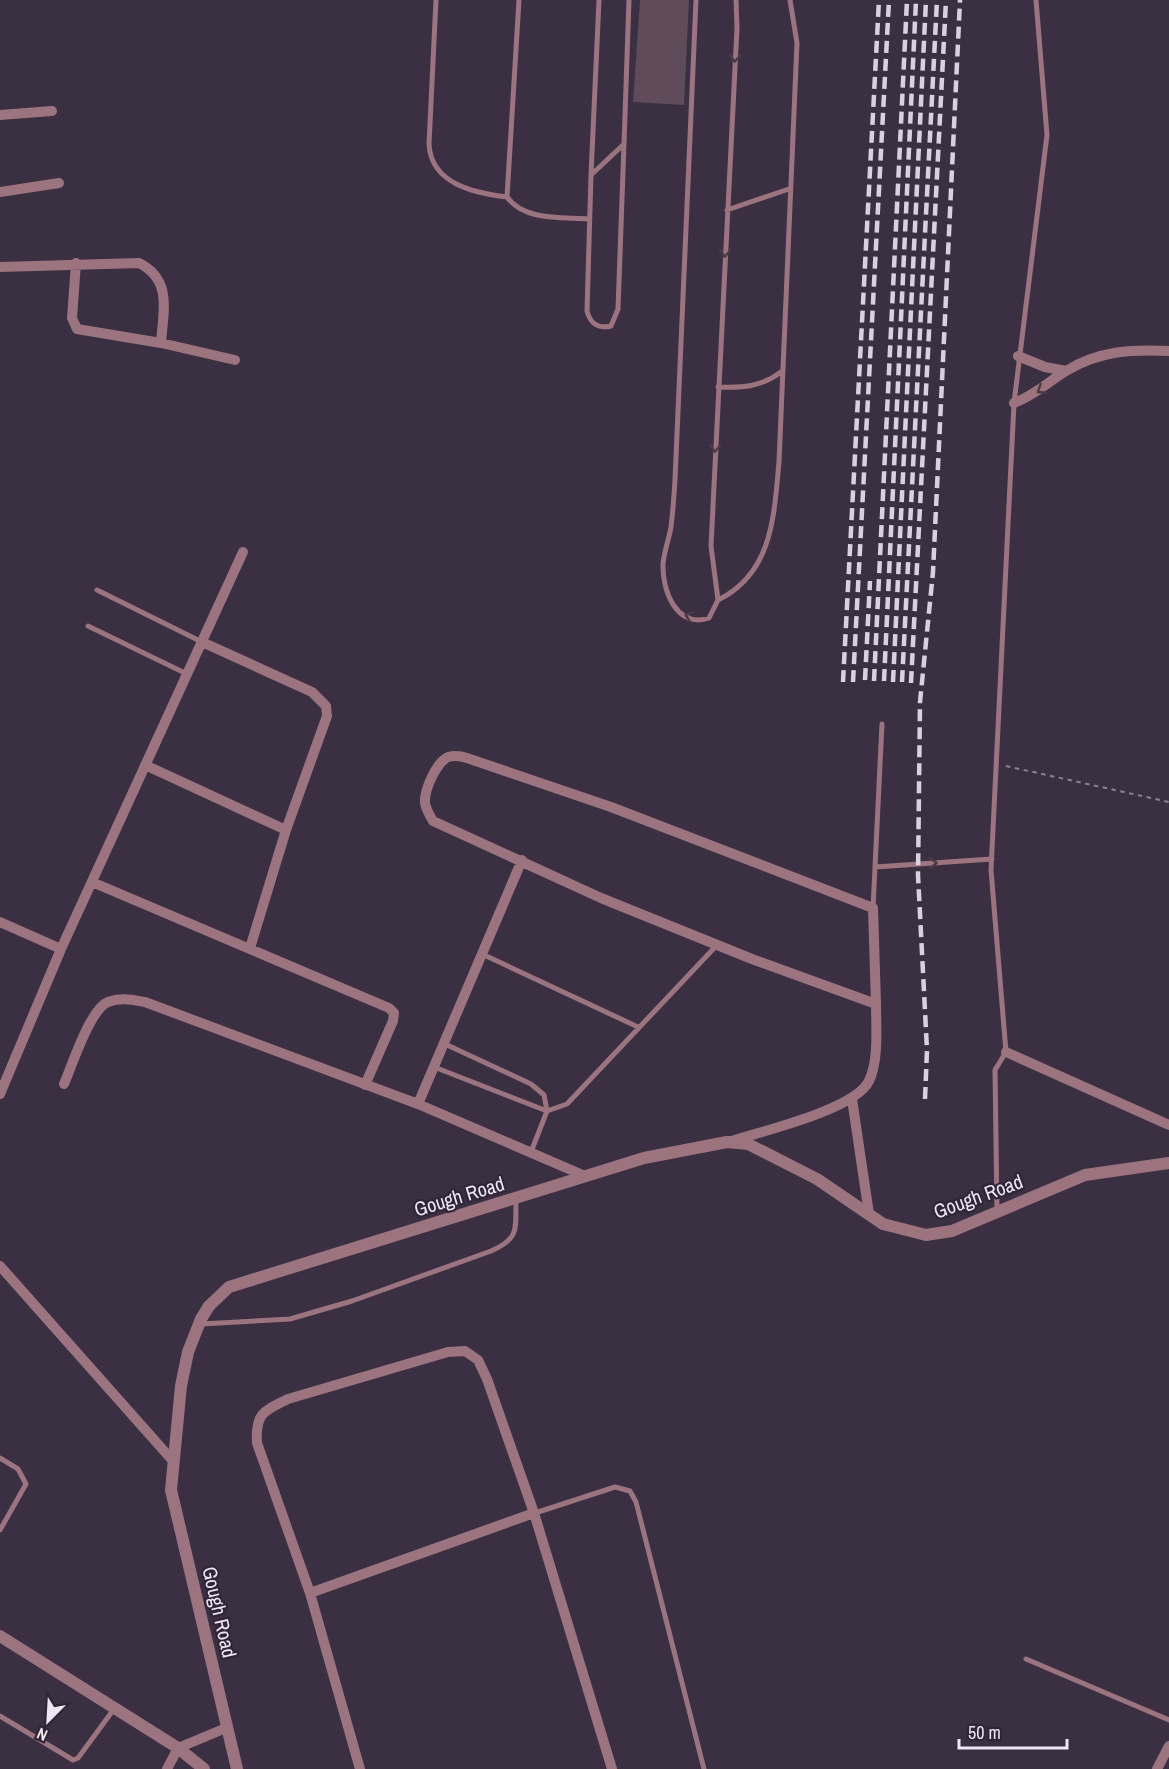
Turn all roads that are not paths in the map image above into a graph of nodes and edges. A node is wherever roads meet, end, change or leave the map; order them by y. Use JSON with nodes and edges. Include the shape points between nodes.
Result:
{"nodes":[{"id":1,"x":436,"y":0,"type":"edge"},
{"id":2,"x":519,"y":0,"type":"edge"},
{"id":3,"x":599,"y":0,"type":"edge"},
{"id":4,"x":629,"y":0,"type":"edge"},
{"id":5,"x":696,"y":0,"type":"edge"},
{"id":6,"x":736,"y":0,"type":"edge"},
{"id":7,"x":790,"y":0,"type":"edge"},
{"id":8,"x":1036,"y":0,"type":"edge"},
{"id":9,"x":52,"y":111,"type":"dead end"},
{"id":10,"x":0,"y":115,"type":"edge"},
{"id":11,"x":624,"y":144,"type":"junction"},
{"id":12,"x":591,"y":175,"type":"junction"},
{"id":13,"x":59,"y":183,"type":"dead end"},
{"id":14,"x":789,"y":189,"type":"junction"},
{"id":15,"x":0,"y":192,"type":"edge"},
{"id":16,"x":507,"y":197,"type":"junction"},
{"id":17,"x":727,"y":210,"type":"junction"},
{"id":18,"x":588,"y":219,"type":"junction"},
{"id":19,"x":76,"y":263,"type":"junction"},
{"id":20,"x":0,"y":267,"type":"edge"},
{"id":21,"x":161,"y":343,"type":"junction"},
{"id":22,"x":1169,"y":351,"type":"edge"},
{"id":23,"x":1018,"y":356,"type":"junction"},
{"id":24,"x":236,"y":360,"type":"dead end"},
{"id":25,"x":1066,"y":371,"type":"junction"},
{"id":26,"x":781,"y":372,"type":"junction"},
{"id":27,"x":718,"y":387,"type":"junction"},
{"id":28,"x":1014,"y":403,"type":"junction"},
{"id":29,"x":243,"y":552,"type":"dead end"},
{"id":30,"x":97,"y":590,"type":"dead end"},
{"id":31,"x":718,"y":600,"type":"junction"},
{"id":32,"x":88,"y":626,"type":"dead end"},
{"id":33,"x":202,"y":642,"type":"junction"},
{"id":34,"x":187,"y":674,"type":"junction"},
{"id":35,"x":882,"y":724,"type":"dead end"},
{"id":36,"x":145,"y":765,"type":"junction"},
{"id":37,"x":286,"y":830,"type":"junction"},
{"id":38,"x":992,"y":859,"type":"junction"},
{"id":39,"x":522,"y":860,"type":"junction"},
{"id":40,"x":875,"y":867,"type":"junction"},
{"id":41,"x":92,"y":882,"type":"junction"},
{"id":42,"x":873,"y":908,"type":"junction"},
{"id":43,"x":0,"y":922,"type":"edge"},
{"id":44,"x":717,"y":945,"type":"junction"},
{"id":45,"x":250,"y":948,"type":"junction"},
{"id":46,"x":61,"y":949,"type":"junction"},
{"id":47,"x":482,"y":954,"type":"junction"},
{"id":48,"x":876,"y":1004,"type":"junction"},
{"id":49,"x":638,"y":1027,"type":"junction"},
{"id":50,"x":445,"y":1044,"type":"junction"},
{"id":51,"x":1006,"y":1052,"type":"junction"},
{"id":52,"x":434,"y":1067,"type":"junction"},
{"id":53,"x":64,"y":1084,"type":"dead end"},
{"id":54,"x":365,"y":1084,"type":"junction"},
{"id":55,"x":0,"y":1094,"type":"edge"},
{"id":56,"x":852,"y":1099,"type":"junction"},
{"id":57,"x":418,"y":1104,"type":"junction"},
{"id":58,"x":548,"y":1111,"type":"junction"},
{"id":59,"x":1169,"y":1125,"type":"edge"},
{"id":60,"x":727,"y":1142,"type":"junction"},
{"id":61,"x":531,"y":1152,"type":"junction"},
{"id":62,"x":1169,"y":1163,"type":"edge"},
{"id":63,"x":585,"y":1176,"type":"junction"},
{"id":64,"x":516,"y":1199,"type":"junction"},
{"id":65,"x":997,"y":1212,"type":"junction"},
{"id":66,"x":868,"y":1214,"type":"junction"},
{"id":67,"x":0,"y":1266,"type":"edge"},
{"id":68,"x":199,"y":1324,"type":"junction"},
{"id":69,"x":0,"y":1458,"type":"edge"},
{"id":70,"x":173,"y":1461,"type":"junction"},
{"id":71,"x":534,"y":1513,"type":"junction"},
{"id":72,"x":0,"y":1530,"type":"edge"},
{"id":73,"x":310,"y":1593,"type":"junction"},
{"id":74,"x":0,"y":1635,"type":"edge"},
{"id":75,"x":1026,"y":1659,"type":"dead end"},
{"id":76,"x":114,"y":1709,"type":"junction"},
{"id":77,"x":0,"y":1716,"type":"edge"},
{"id":78,"x":1169,"y":1720,"type":"edge"},
{"id":79,"x":226,"y":1728,"type":"junction"},
{"id":80,"x":1169,"y":1746,"type":"edge"},
{"id":81,"x":178,"y":1748,"type":"junction"},
{"id":82,"x":1163,"y":1763,"type":"edge"},
{"id":83,"x":167,"y":1769,"type":"edge"},
{"id":84,"x":204,"y":1769,"type":"edge"},
{"id":85,"x":237,"y":1769,"type":"edge"},
{"id":86,"x":360,"y":1769,"type":"edge"},
{"id":87,"x":612,"y":1769,"type":"edge"},
{"id":88,"x":704,"y":1769,"type":"edge"}],
"edges":[{"from":1,"to":16,"type":"lane","via":[[431,160],[461,188]]},
{"from":2,"to":16,"type":"lane"},
{"from":3,"to":12,"type":"lane"},
{"from":4,"to":11,"type":"lane"},
{"from":31,"to":5,"type":"lane","one_way":true,"via":[[710,618],[682,615],[669,594],[663,563],[675,480]]},
{"from":6,"to":17,"type":"lane","one_way":true},
{"from":7,"to":14,"type":"lane","via":[[797,44]]},
{"from":8,"to":23,"type":"lane","via":[[1047,135]]},
{"from":9,"to":10,"type":"street"},
{"from":11,"to":12,"type":"lane"},
{"from":11,"to":18,"type":"lane","via":[[618,309],[614,323],[606,327],[591,322],[587,311]]},
{"from":12,"to":18,"type":"lane"},
{"from":13,"to":15,"type":"street"},
{"from":14,"to":17,"type":"lane"},
{"from":14,"to":26,"type":"lane"},
{"from":16,"to":18,"type":"lane","via":[[524,212]]},
{"from":17,"to":27,"type":"lane","one_way":true},
{"from":19,"to":20,"type":"street"},
{"from":19,"to":21,"type":"street","via":[[72,318],[77,329]]},
{"from":19,"to":21,"type":"street","via":[[139,263],[152,269],[164,295]]},
{"from":21,"to":24,"type":"street"},
{"from":22,"to":25,"type":"street","via":[[1111,351]]},
{"from":23,"to":25,"type":"street"},
{"from":23,"to":28,"type":"lane"},
{"from":25,"to":28,"type":"street","one_way":true,"via":[[1035,395]]},
{"from":26,"to":27,"type":"lane","via":[[749,387]]},
{"from":26,"to":31,"type":"lane","via":[[779,462],[768,545],[748,577]]},
{"from":27,"to":31,"type":"lane","one_way":true,"via":[[711,546]]},
{"from":28,"to":38,"type":"lane"},
{"from":29,"to":33,"type":"street"},
{"from":30,"to":33,"type":"lane"},
{"from":32,"to":34,"type":"lane"},
{"from":33,"to":34,"type":"street"},
{"from":33,"to":37,"type":"street","via":[[312,692],[326,706],[327,716]]},
{"from":34,"to":36,"type":"street"},
{"from":35,"to":40,"type":"lane"},
{"from":36,"to":37,"type":"street"},
{"from":36,"to":41,"type":"street"},
{"from":37,"to":45,"type":"street"},
{"from":40,"to":38,"type":"lane","one_way":true},
{"from":38,"to":51,"type":"lane"},
{"from":39,"to":42,"type":"street","via":[[433,821],[425,805],[426,794],[446,758],[457,755],[611,807]]},
{"from":39,"to":44,"type":"street","via":[[601,898]]},
{"from":39,"to":47,"type":"street"},
{"from":40,"to":42,"type":"lane"},
{"from":41,"to":45,"type":"street"},
{"from":41,"to":46,"type":"street"},
{"from":42,"to":48,"type":"street"},
{"from":43,"to":46,"type":"street"},
{"from":44,"to":48,"type":"street"},
{"from":44,"to":49,"type":"lane"},
{"from":45,"to":54,"type":"street","via":[[394,1013]]},
{"from":46,"to":55,"type":"street"},
{"from":47,"to":49,"type":"lane"},
{"from":47,"to":50,"type":"street"},
{"from":48,"to":56,"type":"street","via":[[874,1062],[869,1080]]},
{"from":49,"to":58,"type":"lane","via":[[572,1100]]},
{"from":50,"to":52,"type":"street"},
{"from":50,"to":58,"type":"lane","via":[[538,1088]]},
{"from":51,"to":59,"type":"street"},
{"from":51,"to":65,"type":"lane","via":[[995,1070]]},
{"from":52,"to":57,"type":"street"},
{"from":52,"to":58,"type":"lane"},
{"from":53,"to":54,"type":"street","via":[[95,1012],[105,1002],[121,998],[146,1002]]},
{"from":54,"to":57,"type":"street"},
{"from":56,"to":60,"type":"street"},
{"from":56,"to":66,"type":"street"},
{"from":57,"to":61,"type":"street"},
{"from":58,"to":61,"type":"lane"},
{"from":60,"to":63,"type":"street","name":"Gough Road","via":[[644,1158]]},
{"from":60,"to":66,"type":"street","name":"Gough Road","via":[[748,1144],[807,1174]]},
{"from":61,"to":63,"type":"street"},
{"from":62,"to":65,"type":"street","name":"Gough Road","via":[[1085,1175]]},
{"from":63,"to":64,"type":"street","name":"Gough Road"},
{"from":64,"to":68,"type":"street","name":"Gough Road","via":[[229,1287],[209,1306]]},
{"from":64,"to":68,"type":"lane","via":[[515,1234],[508,1244],[491,1251],[290,1319]]},
{"from":65,"to":66,"type":"street","name":"Gough Road","via":[[952,1231],[926,1235],[905,1232]]},
{"from":67,"to":70,"type":"street"},
{"from":68,"to":70,"type":"street","name":"Gough Road","via":[[181,1386]]},
{"from":69,"to":72,"type":"lane","via":[[18,1469],[26,1484]]},
{"from":70,"to":79,"type":"street","name":"Gough Road","via":[[171,1490]]},
{"from":71,"to":73,"type":"street"},
{"from":71,"to":73,"type":"street","via":[[487,1379],[478,1360],[465,1351],[448,1352],[288,1399],[268,1408],[256,1427],[258,1443]]},
{"from":71,"to":87,"type":"street"},
{"from":71,"to":88,"type":"lane","via":[[615,1487],[630,1491]]},
{"from":73,"to":86,"type":"street"},
{"from":74,"to":76,"type":"street"},
{"from":75,"to":78,"type":"lane"},
{"from":76,"to":77,"type":"lane","via":[[73,1760]]},
{"from":76,"to":81,"type":"street"},
{"from":79,"to":81,"type":"street"},
{"from":79,"to":85,"type":"street","name":"Gough Road"},
{"from":80,"to":82,"type":"street"},
{"from":81,"to":83,"type":"street"},
{"from":81,"to":84,"type":"street"}]}
